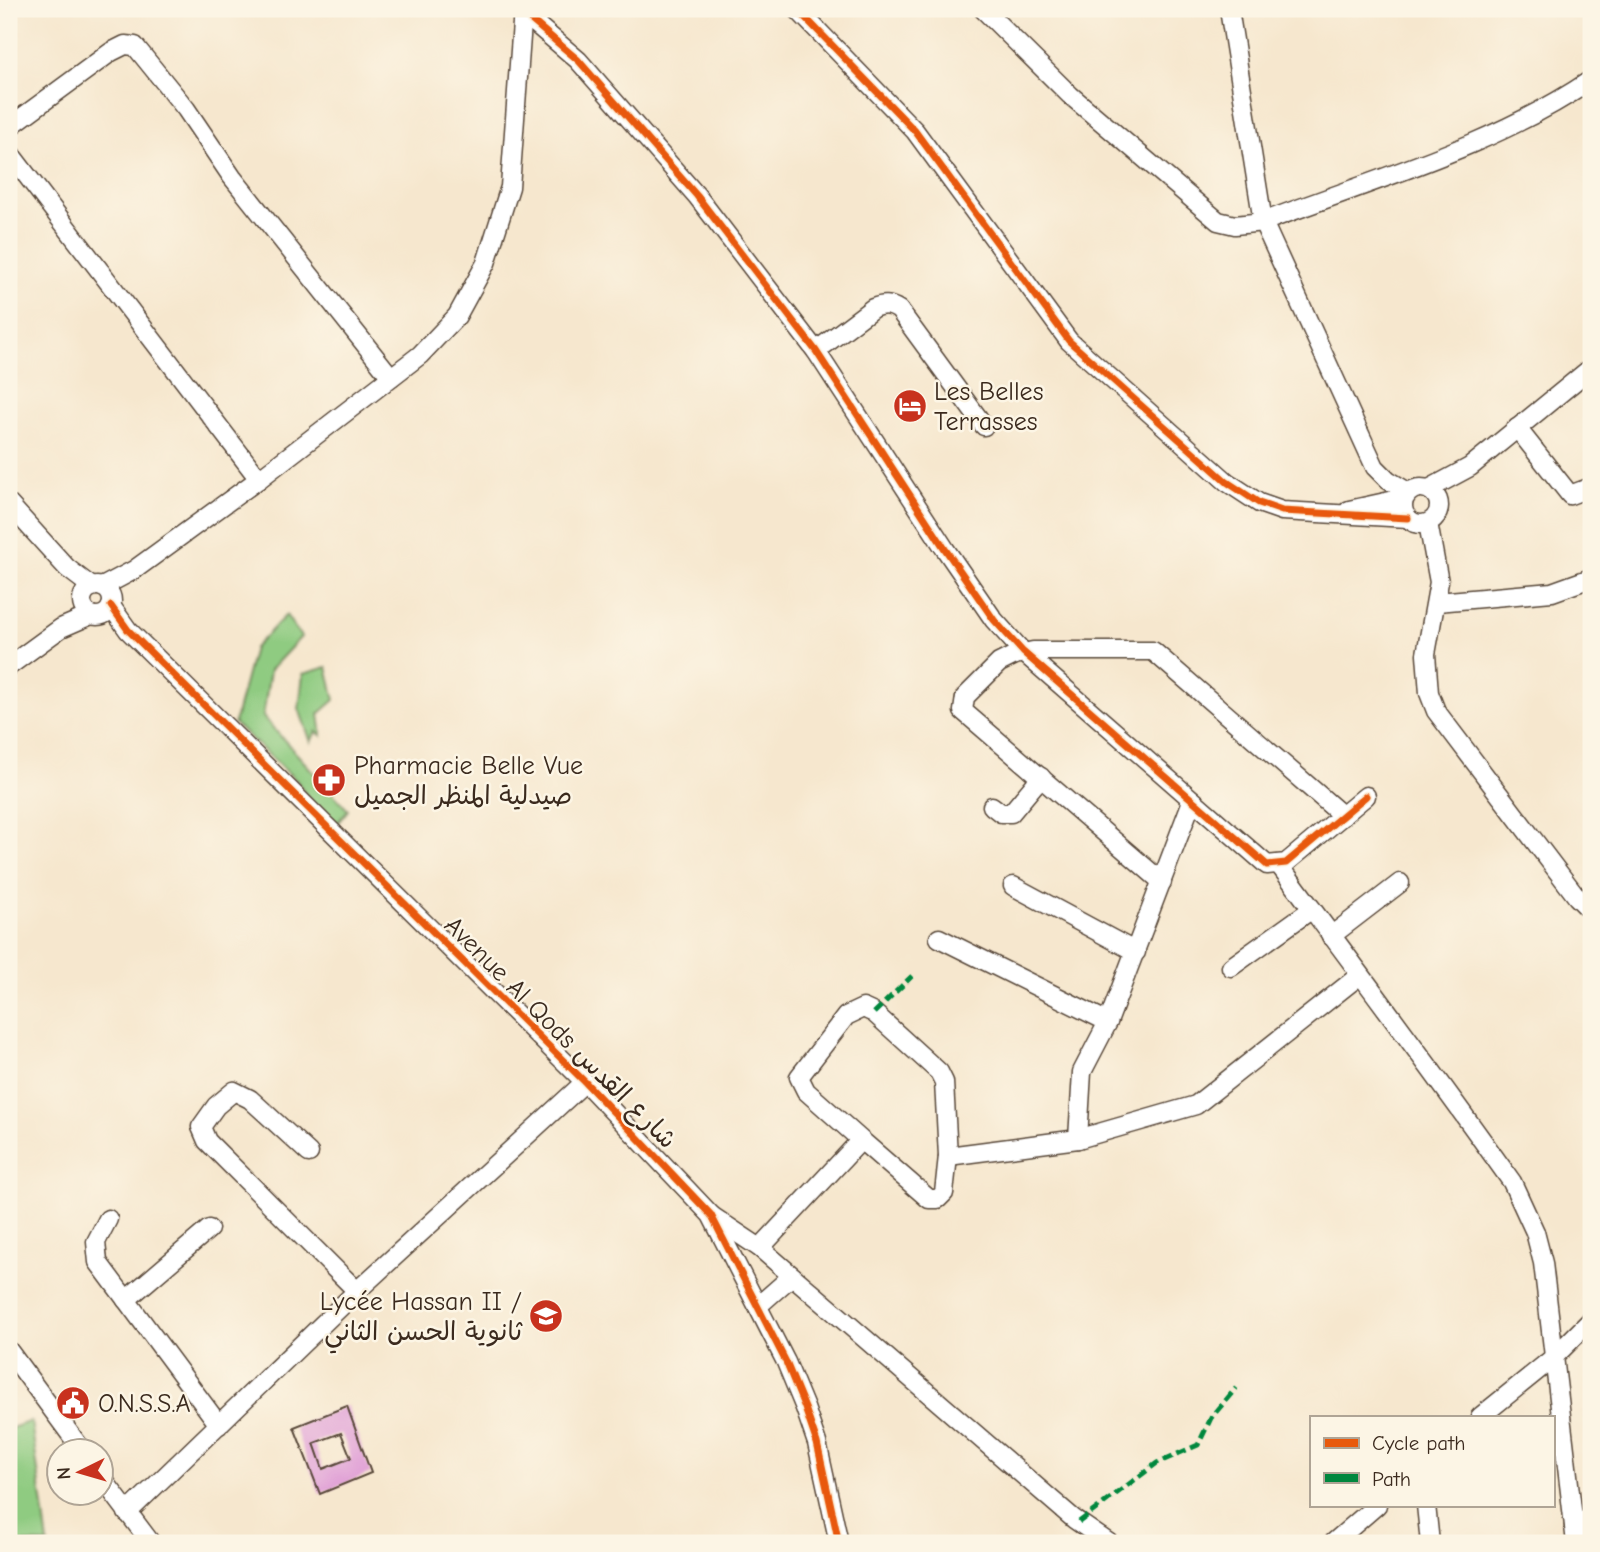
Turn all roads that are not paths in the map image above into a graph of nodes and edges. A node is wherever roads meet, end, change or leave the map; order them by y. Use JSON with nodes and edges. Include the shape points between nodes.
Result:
{"nodes":[{"id":1,"x":797,"y":9,"type":"edge"},
{"id":2,"x":983,"y":9,"type":"edge"},
{"id":3,"x":1229,"y":9,"type":"edge"},
{"id":4,"x":523,"y":11,"type":"edge"},
{"id":5,"x":1591,"y":79,"type":"edge"},
{"id":6,"x":9,"y":127,"type":"edge"},
{"id":7,"x":9,"y":152,"type":"edge"},
{"id":8,"x":1262,"y":222,"type":"junction"},
{"id":9,"x":816,"y":351,"type":"junction"},
{"id":10,"x":1591,"y":368,"type":"edge"},
{"id":11,"x":391,"y":377,"type":"junction"},
{"id":12,"x":984,"y":426,"type":"dead end"},
{"id":13,"x":1517,"y":428,"type":"junction"},
{"id":14,"x":1470,"y":467,"type":"junction"},
{"id":15,"x":259,"y":479,"type":"junction"},
{"id":16,"x":1591,"y":487,"type":"edge"},
{"id":17,"x":1429,"y":489,"type":"junction"},
{"id":18,"x":1406,"y":495,"type":"junction"},
{"id":19,"x":9,"y":504,"type":"edge"},
{"id":20,"x":1439,"y":506,"type":"junction"},
{"id":21,"x":1325,"y":515,"type":"junction"},
{"id":22,"x":1408,"y":518,"type":"junction"},
{"id":23,"x":1428,"y":523,"type":"junction"},
{"id":24,"x":1591,"y":578,"type":"edge"},
{"id":25,"x":97,"y":601,"type":"junction"},
{"id":26,"x":1437,"y":602,"type":"junction"},
{"id":27,"x":1023,"y":652,"type":"junction"},
{"id":28,"x":9,"y":666,"type":"edge"},
{"id":29,"x":1041,"y":777,"type":"junction"},
{"id":30,"x":1366,"y":796,"type":"dead end"},
{"id":31,"x":1192,"y":802,"type":"junction"},
{"id":32,"x":992,"y":806,"type":"dead end"},
{"id":33,"x":1343,"y":816,"type":"junction"},
{"id":34,"x":1280,"y":866,"type":"junction"},
{"id":35,"x":1162,"y":882,"type":"junction"},
{"id":36,"x":1399,"y":883,"type":"dead end"},
{"id":37,"x":1013,"y":886,"type":"dead end"},
{"id":38,"x":1312,"y":909,"type":"junction"},
{"id":39,"x":1591,"y":911,"type":"edge"},
{"id":40,"x":1331,"y":936,"type":"junction"},
{"id":41,"x":939,"y":938,"type":"dead end"},
{"id":42,"x":1136,"y":952,"type":"junction"},
{"id":43,"x":1231,"y":967,"type":"dead end"},
{"id":44,"x":1360,"y":975,"type":"junction"},
{"id":45,"x":1108,"y":1022,"type":"junction"},
{"id":46,"x":585,"y":1082,"type":"junction"},
{"id":47,"x":1078,"y":1139,"type":"junction"},
{"id":48,"x":861,"y":1140,"type":"junction"},
{"id":49,"x":309,"y":1153,"type":"dead end"},
{"id":50,"x":948,"y":1156,"type":"junction"},
{"id":51,"x":711,"y":1215,"type":"junction"},
{"id":52,"x":108,"y":1219,"type":"dead end"},
{"id":53,"x":209,"y":1229,"type":"dead end"},
{"id":54,"x":760,"y":1248,"type":"junction"},
{"id":55,"x":792,"y":1276,"type":"junction"},
{"id":56,"x":357,"y":1291,"type":"junction"},
{"id":57,"x":126,"y":1300,"type":"junction"},
{"id":58,"x":758,"y":1306,"type":"junction"},
{"id":59,"x":1591,"y":1320,"type":"edge"},
{"id":60,"x":9,"y":1351,"type":"edge"},
{"id":61,"x":1553,"y":1358,"type":"junction"},
{"id":62,"x":1481,"y":1416,"type":"edge"},
{"id":63,"x":219,"y":1424,"type":"junction"},
{"id":64,"x":71,"y":1436,"type":"edge"},
{"id":65,"x":116,"y":1498,"type":"edge"},
{"id":66,"x":1376,"y":1506,"type":"edge"},
{"id":67,"x":1426,"y":1506,"type":"edge"},
{"id":68,"x":127,"y":1513,"type":"junction"},
{"id":69,"x":1591,"y":1517,"type":"edge"},
{"id":70,"x":1575,"y":1535,"type":"edge"},
{"id":71,"x":151,"y":1543,"type":"edge"},
{"id":72,"x":839,"y":1543,"type":"edge"},
{"id":73,"x":1109,"y":1543,"type":"edge"},
{"id":74,"x":1333,"y":1543,"type":"edge"},
{"id":75,"x":1430,"y":1543,"type":"edge"}],
"edges":[{"from":1,"to":21,"type":"street","via":[[915,131],[1069,341],[1227,482],[1259,503],[1282,511]]},
{"from":2,"to":8,"type":"street","via":[[1070,95],[1218,221],[1235,225]]},
{"from":3,"to":8,"type":"street"},
{"from":4,"to":9,"type":"street","via":[[578,60],[648,137]]},
{"from":4,"to":11,"type":"street","via":[[510,187],[494,242],[457,316],[433,344]]},
{"from":5,"to":8,"type":"street","via":[[1506,130]]},
{"from":6,"to":11,"type":"street","via":[[111,52],[135,46]]},
{"from":7,"to":15,"type":"street"},
{"from":8,"to":18,"type":"street","via":[[1375,467]]},
{"from":9,"to":12,"type":"street","via":[[873,307],[892,306]]},
{"from":9,"to":27,"type":"street","via":[[945,549],[994,620]]},
{"from":10,"to":13,"type":"street"},
{"from":11,"to":15,"type":"street"},
{"from":13,"to":14,"type":"street"},
{"from":13,"to":16,"type":"street","via":[[1570,495]]},
{"from":14,"to":17,"type":"street"},
{"from":14,"to":20,"type":"street"},
{"from":15,"to":25,"type":"street"},
{"from":17,"to":18,"type":"street","via":[[1422,487]]},
{"from":17,"to":20,"type":"street"},
{"from":18,"to":21,"type":"street"},
{"from":18,"to":22,"type":"street","via":[[1402,505]]},
{"from":19,"to":25,"type":"street","name":"Avenue Al Qods شارع القدس"},
{"from":20,"to":23,"type":"street"},
{"from":21,"to":22,"type":"street"},
{"from":22,"to":23,"type":"street","via":[[1413,523]]},
{"from":23,"to":26,"type":"street","via":[[1437,562]]},
{"from":24,"to":26,"type":"street","via":[[1552,592]]},
{"from":25,"to":28,"type":"street"},
{"from":25,"to":46,"type":"street","name":"Avenue Al Qods شارع القدس"},
{"from":26,"to":39,"type":"street","via":[[1426,654],[1429,693],[1436,711]]},
{"from":27,"to":29,"type":"street","via":[[999,663],[965,697],[962,706],[966,715]]},
{"from":27,"to":31,"type":"street"},
{"from":27,"to":33,"type":"street","via":[[1153,651]]},
{"from":29,"to":32,"type":"street","via":[[1011,813]]},
{"from":29,"to":35,"type":"street"},
{"from":30,"to":33,"type":"street"},
{"from":31,"to":34,"type":"street","via":[[1261,862]]},
{"from":31,"to":35,"type":"street"},
{"from":33,"to":34,"type":"street"},
{"from":34,"to":38,"type":"street"},
{"from":35,"to":42,"type":"street"},
{"from":36,"to":40,"type":"street"},
{"from":37,"to":42,"type":"street"},
{"from":38,"to":40,"type":"street"},
{"from":38,"to":43,"type":"street"},
{"from":40,"to":44,"type":"street"},
{"from":41,"to":45,"type":"street"},
{"from":42,"to":45,"type":"street"},
{"from":44,"to":47,"type":"street","via":[[1196,1105]]},
{"from":44,"to":61,"type":"street","via":[[1417,1048],[1512,1182],[1526,1209],[1543,1263]]},
{"from":45,"to":47,"type":"street","via":[[1082,1072]]},
{"from":46,"to":51,"type":"street","name":"Avenue Al Qods شارع القدس"},
{"from":46,"to":56,"type":"street"},
{"from":47,"to":50,"type":"street"},
{"from":48,"to":50,"type":"street","via":[[929,1199],[944,1194]]},
{"from":48,"to":50,"type":"street","via":[[806,1091],[799,1077],[846,1016],[863,1008],[939,1072],[947,1100]]},
{"from":48,"to":54,"type":"street"},
{"from":49,"to":56,"type":"street","via":[[240,1093],[227,1094],[201,1127],[207,1141]]},
{"from":51,"to":54,"type":"street"},
{"from":51,"to":58,"type":"street","name":"Avenue Al Qods شارع القدس"},
{"from":52,"to":57,"type":"street","via":[[96,1242],[96,1254]]},
{"from":53,"to":57,"type":"street"},
{"from":54,"to":55,"type":"street"},
{"from":55,"to":58,"type":"street"},
{"from":55,"to":73,"type":"street","via":[[1074,1519]]},
{"from":56,"to":63,"type":"street"},
{"from":57,"to":63,"type":"street"},
{"from":58,"to":72,"type":"street","name":"Avenue Al Qods شارع القدس","via":[[786,1362],[817,1443]]},
{"from":59,"to":61,"type":"street"},
{"from":60,"to":64,"type":"street"},
{"from":61,"to":62,"type":"street"},
{"from":61,"to":70,"type":"street"},
{"from":63,"to":68,"type":"street"},
{"from":65,"to":68,"type":"street"},
{"from":66,"to":74,"type":"street"},
{"from":67,"to":75,"type":"street"},
{"from":68,"to":71,"type":"street"},
{"from":69,"to":70,"type":"street"}]}
